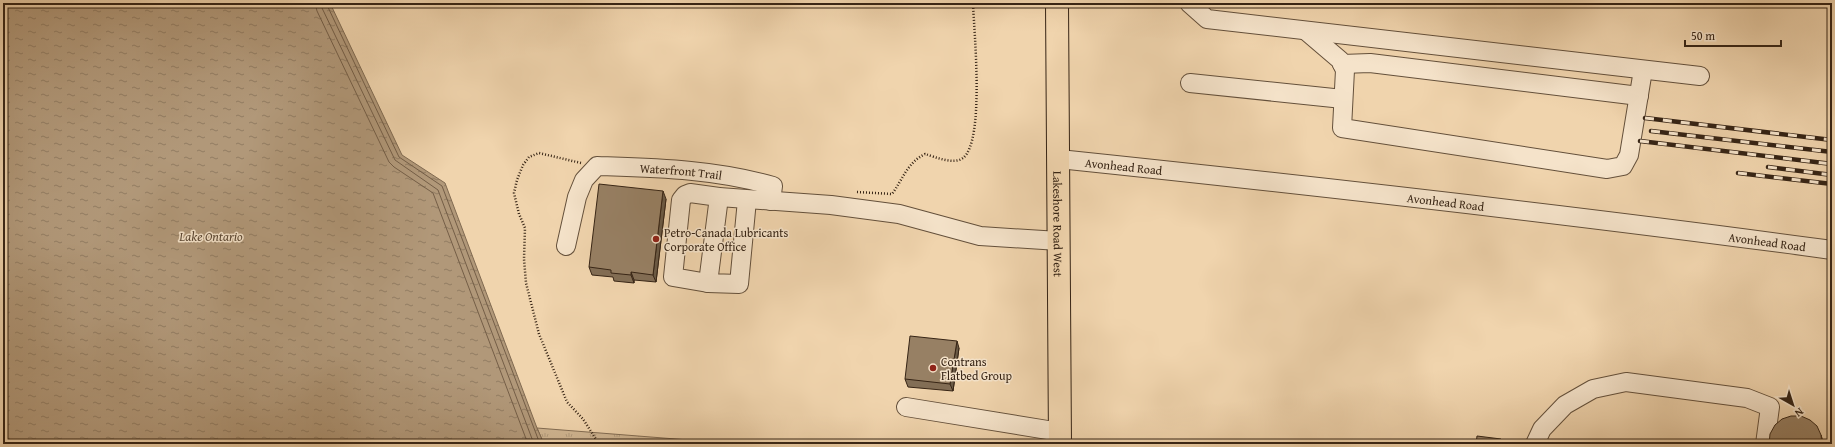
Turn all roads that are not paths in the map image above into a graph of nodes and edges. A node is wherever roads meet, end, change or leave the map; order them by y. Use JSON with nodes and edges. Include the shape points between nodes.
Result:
{"nodes":[{"id":1,"x":1057,"y":3,"type":"edge"},
{"id":2,"x":1189,"y":3,"type":"edge"},
{"id":3,"x":1306,"y":30,"type":"junction"},
{"id":4,"x":1342,"y":64,"type":"junction"},
{"id":5,"x":1643,"y":70,"type":"junction"},
{"id":6,"x":1700,"y":76,"type":"dead end"},
{"id":7,"x":1190,"y":83,"type":"dead end"},
{"id":8,"x":1639,"y":96,"type":"junction"},
{"id":9,"x":1343,"y":99,"type":"junction"},
{"id":10,"x":1059,"y":159,"type":"junction"},
{"id":11,"x":772,"y":194,"type":"junction"},
{"id":12,"x":719,"y":197,"type":"junction"},
{"id":13,"x":747,"y":200,"type":"junction"},
{"id":14,"x":1059,"y":241,"type":"junction"},
{"id":15,"x":566,"y":246,"type":"dead end"},
{"id":16,"x":1832,"y":250,"type":"edge"},
{"id":17,"x":708,"y":283,"type":"junction"},
{"id":18,"x":906,"y":407,"type":"dead end"},
{"id":19,"x":1060,"y":438,"type":"edge"},
{"id":20,"x":1535,"y":444,"type":"edge"},
{"id":21,"x":1765,"y":444,"type":"edge"}],
"edges":[{"from":1,"to":10,"type":"main road","name":"Lakeshore Road West"},
{"from":2,"to":3,"type":"street","via":[[1207,19]]},
{"from":3,"to":4,"type":"street"},
{"from":3,"to":5,"type":"street"},
{"from":4,"to":8,"type":"street","via":[[1370,63]]},
{"from":4,"to":9,"type":"street","via":[[1345,70]]},
{"from":5,"to":6,"type":"street"},
{"from":5,"to":8,"type":"street"},
{"from":7,"to":9,"type":"street"},
{"from":8,"to":9,"type":"street","via":[[1629,155],[1623,166],[1607,169],[1342,128]]},
{"from":10,"to":14,"type":"main road","name":"Lakeshore Road West"},
{"from":10,"to":16,"type":"street","name":"Avonhead Road","via":[[1348,190]]},
{"from":11,"to":13,"type":"street"},
{"from":11,"to":14,"type":"street","via":[[831,206],[899,214],[980,236]]},
{"from":11,"to":15,"type":"street","name":"Waterfront Trail","via":[[746,178],[675,169],[597,166],[584,180],[577,197]]},
{"from":12,"to":13,"type":"street"},
{"from":12,"to":17,"type":"street"},
{"from":12,"to":17,"type":"street","via":[[690,193],[684,195],[681,200],[673,277]]},
{"from":13,"to":17,"type":"street","via":[[739,284]]},
{"from":14,"to":19,"type":"main road","name":"Lakeshore Road West"},
{"from":18,"to":19,"type":"street"},
{"from":20,"to":21,"type":"street","via":[[1542,429],[1564,405],[1594,389],[1626,382],[1746,398],[1770,407]]}]}
